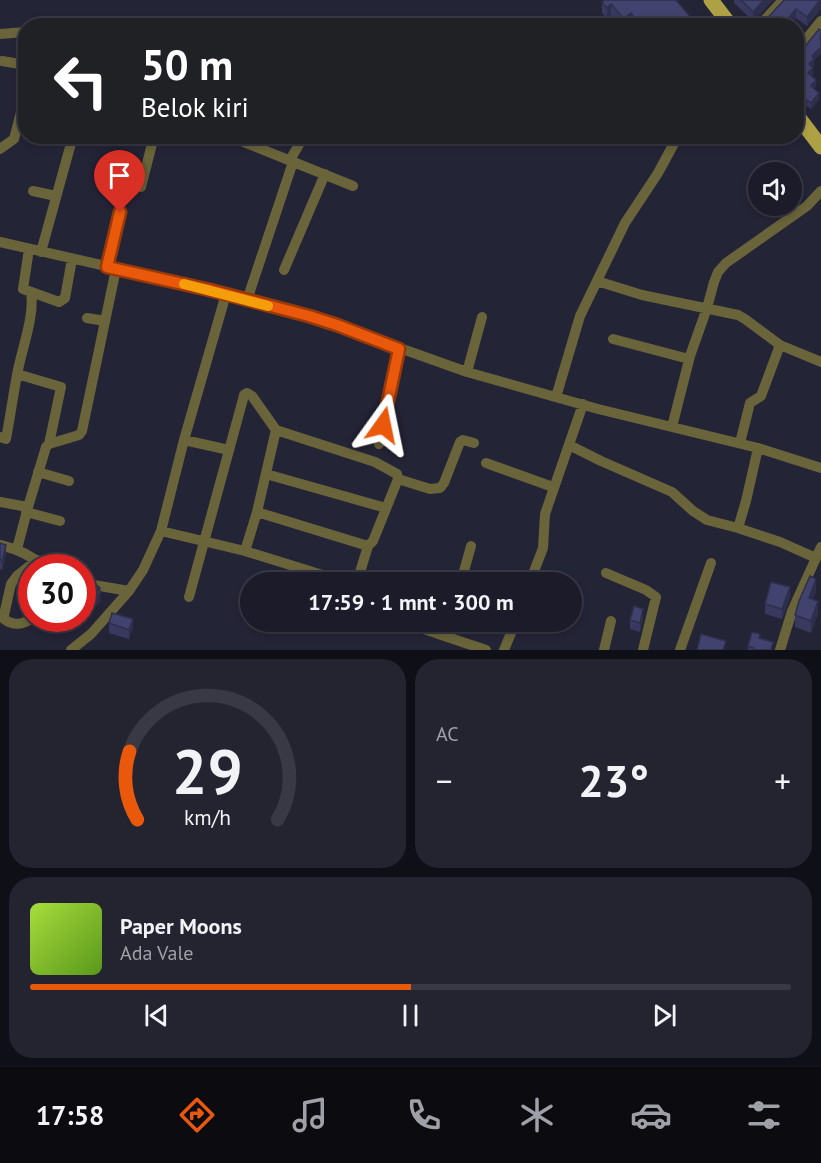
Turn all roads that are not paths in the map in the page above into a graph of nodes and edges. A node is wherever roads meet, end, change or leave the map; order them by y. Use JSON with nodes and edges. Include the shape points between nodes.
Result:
{"nodes":[{"id":1,"x":783,"y":0,"type":"edge"},
{"id":2,"x":715,"y":1,"type":"edge"},
{"id":3,"x":726,"y":18,"type":"edge"},
{"id":4,"x":766,"y":18,"type":"edge"},
{"id":5,"x":821,"y":21,"type":"edge"},
{"id":6,"x":18,"y":33,"type":"edge"},
{"id":7,"x":0,"y":34,"type":"edge"},
{"id":8,"x":804,"y":42,"type":"edge"},
{"id":9,"x":2,"y":62,"type":"dead end"},
{"id":10,"x":18,"y":64,"type":"edge"},
{"id":11,"x":18,"y":124,"type":"edge"},
{"id":12,"x":804,"y":125,"type":"edge"},
{"id":13,"x":71,"y":144,"type":"edge"},
{"id":14,"x":152,"y":144,"type":"edge"},
{"id":15,"x":249,"y":144,"type":"edge"},
{"id":16,"x":300,"y":144,"type":"edge"},
{"id":17,"x":674,"y":144,"type":"edge"},
{"id":18,"x":821,"y":147,"type":"edge"},
{"id":19,"x":0,"y":149,"type":"edge"},
{"id":20,"x":292,"y":161,"type":"junction"},
{"id":21,"x":325,"y":174,"type":"junction"},
{"id":22,"x":353,"y":186,"type":"dead end"},
{"id":23,"x":141,"y":187,"type":"dead end"},
{"id":24,"x":33,"y":191,"type":"dead end"},
{"id":25,"x":821,"y":191,"type":"edge"},
{"id":26,"x":56,"y":196,"type":"junction"},
{"id":27,"x":120,"y":212,"type":"dead end"},
{"id":28,"x":1,"y":242,"type":"edge"},
{"id":29,"x":29,"y":249,"type":"junction"},
{"id":30,"x":41,"y":252,"type":"junction"},
{"id":31,"x":0,"y":255,"type":"edge"},
{"id":32,"x":72,"y":259,"type":"junction"},
{"id":33,"x":112,"y":268,"type":"junction"},
{"id":34,"x":285,"y":270,"type":"dead end"},
{"id":35,"x":597,"y":281,"type":"junction"},
{"id":36,"x":31,"y":293,"type":"junction"},
{"id":37,"x":226,"y":294,"type":"junction"},
{"id":38,"x":247,"y":300,"type":"junction"},
{"id":39,"x":707,"y":309,"type":"junction"},
{"id":40,"x":482,"y":317,"type":"dead end"},
{"id":41,"x":87,"y":318,"type":"dead end"},
{"id":42,"x":105,"y":321,"type":"junction"},
{"id":43,"x":613,"y":339,"type":"dead end"},
{"id":44,"x":780,"y":345,"type":"junction"},
{"id":45,"x":399,"y":349,"type":"junction"},
{"id":46,"x":689,"y":359,"type":"junction"},
{"id":47,"x":821,"y":362,"type":"edge"},
{"id":48,"x":467,"y":372,"type":"junction"},
{"id":49,"x":17,"y":374,"type":"junction"},
{"id":50,"x":556,"y":397,"type":"junction"},
{"id":51,"x":583,"y":404,"type":"junction"},
{"id":52,"x":672,"y":427,"type":"junction"},
{"id":53,"x":276,"y":430,"type":"junction"},
{"id":54,"x":0,"y":437,"type":"edge"},
{"id":55,"x":184,"y":440,"type":"junction"},
{"id":56,"x":474,"y":442,"type":"dead end"},
{"id":57,"x":740,"y":443,"type":"junction"},
{"id":58,"x":49,"y":444,"type":"junction"},
{"id":59,"x":379,"y":444,"type":"dead end"},
{"id":60,"x":569,"y":445,"type":"junction"},
{"id":61,"x":758,"y":448,"type":"junction"},
{"id":62,"x":229,"y":450,"type":"junction"},
{"id":63,"x":486,"y":463,"type":"dead end"},
{"id":64,"x":821,"y":468,"type":"edge"},
{"id":65,"x":38,"y":472,"type":"junction"},
{"id":66,"x":266,"y":474,"type":"junction"},
{"id":67,"x":398,"y":479,"type":"junction"},
{"id":68,"x":69,"y":481,"type":"dead end"},
{"id":69,"x":553,"y":487,"type":"junction"},
{"id":70,"x":0,"y":501,"type":"edge"},
{"id":71,"x":386,"y":508,"type":"junction"},
{"id":72,"x":27,"y":510,"type":"junction"},
{"id":73,"x":257,"y":512,"type":"junction"},
{"id":74,"x":60,"y":521,"type":"dead end"},
{"id":75,"x":738,"y":528,"type":"junction"},
{"id":76,"x":161,"y":531,"type":"junction"},
{"id":77,"x":203,"y":542,"type":"junction"},
{"id":78,"x":0,"y":545,"type":"edge"},
{"id":79,"x":368,"y":546,"type":"junction"},
{"id":80,"x":471,"y":546,"type":"dead end"},
{"id":81,"x":821,"y":547,"type":"edge"},
{"id":82,"x":17,"y":549,"type":"junction"},
{"id":83,"x":245,"y":551,"type":"junction"},
{"id":84,"x":26,"y":554,"type":"edge"},
{"id":85,"x":816,"y":558,"type":"junction"},
{"id":86,"x":711,"y":563,"type":"dead end"},
{"id":87,"x":313,"y":572,"type":"edge"},
{"id":88,"x":360,"y":572,"type":"edge"},
{"id":89,"x":464,"y":572,"type":"edge"},
{"id":90,"x":534,"y":572,"type":"edge"},
{"id":91,"x":606,"y":573,"type":"dead end"},
{"id":92,"x":18,"y":575,"type":"edge"},
{"id":93,"x":96,"y":585,"type":"edge"},
{"id":94,"x":129,"y":591,"type":"junction"},
{"id":95,"x":4,"y":594,"type":"edge"},
{"id":96,"x":189,"y":597,"type":"dead end"},
{"id":97,"x":611,"y":621,"type":"dead end"},
{"id":98,"x":18,"y":623,"type":"edge"},
{"id":99,"x":434,"y":632,"type":"edge"},
{"id":100,"x":447,"y":632,"type":"edge"},
{"id":101,"x":511,"y":632,"type":"edge"},
{"id":102,"x":446,"y":636,"type":"junction"},
{"id":103,"x":71,"y":650,"type":"edge"},
{"id":104,"x":486,"y":650,"type":"edge"},
{"id":105,"x":504,"y":650,"type":"edge"},
{"id":106,"x":604,"y":650,"type":"edge"},
{"id":107,"x":644,"y":650,"type":"edge"},
{"id":108,"x":680,"y":650,"type":"edge"},
{"id":109,"x":780,"y":650,"type":"edge"}],
"edges":[{"from":1,"to":4,"type":"street"},
{"from":2,"to":3,"type":"main road"},
{"from":5,"to":8,"type":"street"},
{"from":6,"to":7,"type":"street"},
{"from":9,"to":10,"type":"street"},
{"from":11,"to":19,"type":"street","via":[[14,139]]},
{"from":12,"to":18,"type":"main road"},
{"from":13,"to":26,"type":"street"},
{"from":14,"to":23,"type":"street"},
{"from":15,"to":20,"type":"street"},
{"from":16,"to":20,"type":"street"},
{"from":17,"to":35,"type":"street","via":[[625,223]]},
{"from":20,"to":21,"type":"street"},
{"from":20,"to":38,"type":"street"},
{"from":21,"to":22,"type":"street"},
{"from":21,"to":34,"type":"street"},
{"from":24,"to":26,"type":"street"},
{"from":25,"to":39,"type":"street","via":[[793,217],[726,263],[718,272]]},
{"from":26,"to":30,"type":"street"},
{"from":27,"to":33,"type":"street"},
{"from":28,"to":29,"type":"street"},
{"from":28,"to":31,"type":"street"},
{"from":29,"to":30,"type":"street"},
{"from":29,"to":36,"type":"street","via":[[23,290]]},
{"from":30,"to":32,"type":"street"},
{"from":32,"to":33,"type":"street"},
{"from":32,"to":36,"type":"street","via":[[64,300]]},
{"from":33,"to":37,"type":"street"},
{"from":33,"to":42,"type":"street"},
{"from":35,"to":39,"type":"street"},
{"from":35,"to":50,"type":"street","via":[[580,316]]},
{"from":36,"to":49,"type":"street","via":[[29,325]]},
{"from":37,"to":38,"type":"street"},
{"from":37,"to":55,"type":"street"},
{"from":38,"to":45,"type":"street","via":[[337,325]]},
{"from":39,"to":44,"type":"street","via":[[741,316]]},
{"from":39,"to":46,"type":"street"},
{"from":40,"to":48,"type":"street"},
{"from":41,"to":42,"type":"street"},
{"from":42,"to":58,"type":"street","via":[[82,431]]},
{"from":43,"to":46,"type":"street"},
{"from":44,"to":47,"type":"street"},
{"from":44,"to":57,"type":"street","via":[[760,396],[749,405]]},
{"from":45,"to":48,"type":"street"},
{"from":45,"to":59,"type":"street"},
{"from":46,"to":52,"type":"street"},
{"from":48,"to":50,"type":"street"},
{"from":49,"to":54,"type":"street","via":[[6,439]]},
{"from":49,"to":58,"type":"street","via":[[61,387]]},
{"from":50,"to":51,"type":"street"},
{"from":51,"to":52,"type":"street"},
{"from":51,"to":60,"type":"street"},
{"from":52,"to":57,"type":"street"},
{"from":53,"to":62,"type":"street","via":[[247,393]]},
{"from":53,"to":66,"type":"street"},
{"from":53,"to":67,"type":"street","via":[[375,462],[397,474]]},
{"from":55,"to":62,"type":"street"},
{"from":55,"to":76,"type":"street"},
{"from":56,"to":67,"type":"street","via":[[460,442],[440,488],[430,489]]},
{"from":57,"to":61,"type":"street"},
{"from":58,"to":65,"type":"street"},
{"from":60,"to":69,"type":"street"},
{"from":60,"to":75,"type":"street","via":[[672,492],[707,519]]},
{"from":61,"to":64,"type":"street"},
{"from":61,"to":75,"type":"street"},
{"from":62,"to":77,"type":"street"},
{"from":63,"to":69,"type":"street"},
{"from":65,"to":68,"type":"street"},
{"from":65,"to":72,"type":"street"},
{"from":66,"to":71,"type":"street"},
{"from":66,"to":73,"type":"street"},
{"from":67,"to":71,"type":"street"},
{"from":69,"to":90,"type":"street","via":[[545,514],[543,548]]},
{"from":70,"to":72,"type":"street"},
{"from":71,"to":79,"type":"street"},
{"from":72,"to":74,"type":"street"},
{"from":72,"to":82,"type":"street"},
{"from":73,"to":79,"type":"street"},
{"from":73,"to":83,"type":"street"},
{"from":75,"to":85,"type":"street"},
{"from":76,"to":77,"type":"street"},
{"from":76,"to":94,"type":"street"},
{"from":77,"to":83,"type":"street"},
{"from":77,"to":96,"type":"street"},
{"from":78,"to":82,"type":"street"},
{"from":79,"to":88,"type":"street"},
{"from":80,"to":89,"type":"street"},
{"from":81,"to":85,"type":"street"},
{"from":82,"to":84,"type":"street"},
{"from":83,"to":87,"type":"street"},
{"from":85,"to":109,"type":"street","via":[[792,611]]},
{"from":86,"to":108,"type":"street"},
{"from":91,"to":107,"type":"street","via":[[656,597]]},
{"from":92,"to":95,"type":"street"},
{"from":93,"to":94,"type":"street"},
{"from":94,"to":103,"type":"street","via":[[91,634]]},
{"from":95,"to":98,"type":"street","via":[[5,620]]},
{"from":97,"to":106,"type":"street"},
{"from":99,"to":102,"type":"street"},
{"from":100,"to":102,"type":"street"},
{"from":101,"to":105,"type":"street"},
{"from":102,"to":104,"type":"street"}]}
